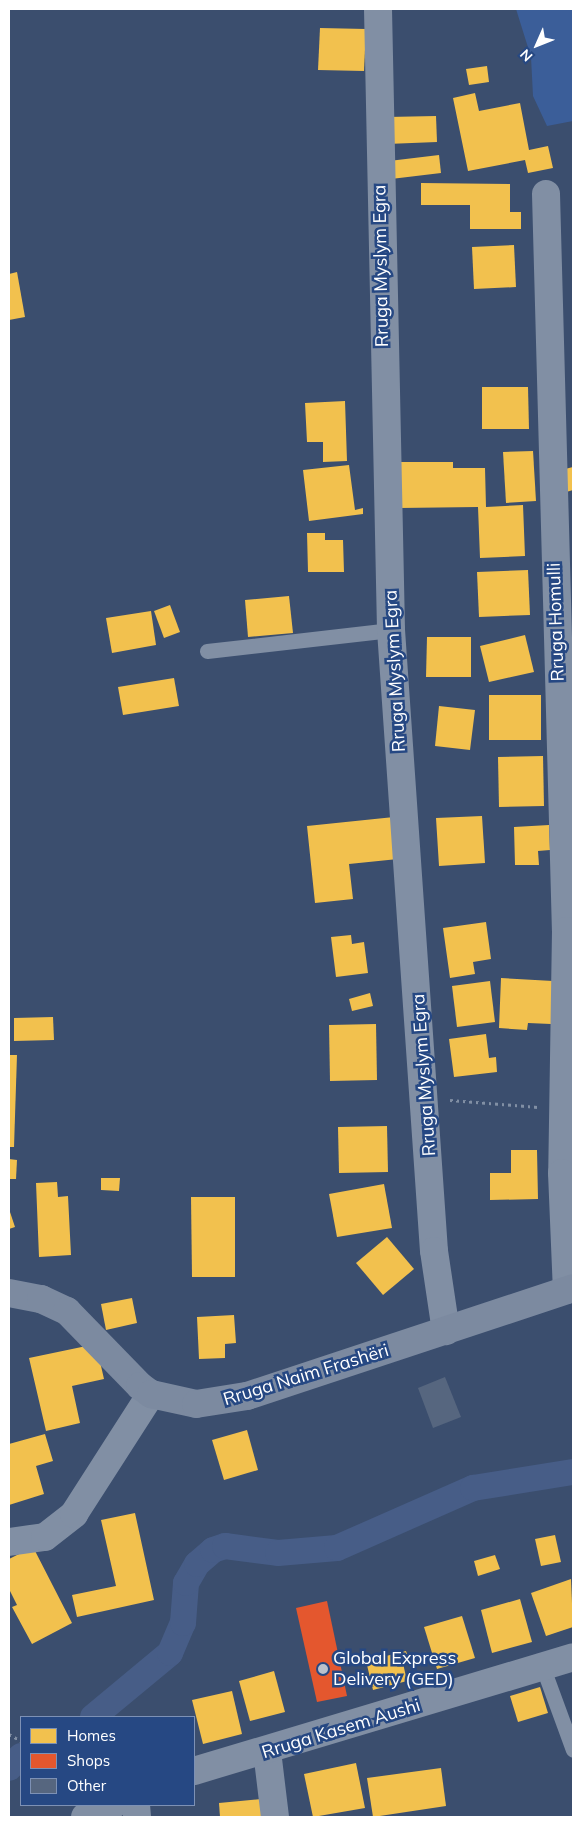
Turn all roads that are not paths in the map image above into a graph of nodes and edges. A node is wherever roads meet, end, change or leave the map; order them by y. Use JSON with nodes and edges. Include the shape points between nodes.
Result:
{"nodes":[{"id":1,"x":378,"y":9,"type":"edge"},
{"id":2,"x":546,"y":194,"type":"dead end"},
{"id":3,"x":391,"y":630,"type":"junction"},
{"id":4,"x":207,"y":651,"type":"dead end"},
{"id":5,"x":570,"y":1289,"type":"edge"},
{"id":6,"x":9,"y":1293,"type":"edge"},
{"id":7,"x":446,"y":1331,"type":"junction"},
{"id":8,"x":151,"y":1394,"type":"junction"},
{"id":9,"x":9,"y":1542,"type":"edge"},
{"id":10,"x":573,"y":1657,"type":"edge"},
{"id":11,"x":543,"y":1668,"type":"junction"},
{"id":12,"x":573,"y":1750,"type":"edge"},
{"id":13,"x":267,"y":1751,"type":"junction"},
{"id":14,"x":195,"y":1771,"type":"edge"},
{"id":15,"x":111,"y":1806,"type":"edge"},
{"id":16,"x":85,"y":1817,"type":"edge"},
{"id":17,"x":275,"y":1817,"type":"edge"}],
"edges":[{"from":1,"to":3,"type":"street","name":"Rruga Myslym Egra"},
{"from":2,"to":5,"type":"street","name":"Rruga Homulli","via":[[566,931],[563,1116]]},
{"from":3,"to":4,"type":"lane"},
{"from":3,"to":7,"type":"street","name":"Rruga Myslym Egra","via":[[427,1102],[434,1251]]},
{"from":5,"to":7,"type":"street","name":"Rruga Naim Frashëri"},
{"from":6,"to":8,"type":"street","via":[[41,1299],[67,1311]]},
{"from":7,"to":8,"type":"street","name":"Rruga Naim Frashëri","via":[[217,1402],[196,1404]]},
{"from":8,"to":9,"type":"street","via":[[74,1514],[45,1537]]},
{"from":10,"to":11,"type":"street","name":"Rruga Kasem Aushi"},
{"from":11,"to":12,"type":"lane"},
{"from":11,"to":13,"type":"street","name":"Rruga Kasem Aushi"},
{"from":13,"to":14,"type":"street","name":"Rruga Kasem Aushi"},
{"from":13,"to":17,"type":"street"},
{"from":15,"to":16,"type":"street"}]}
